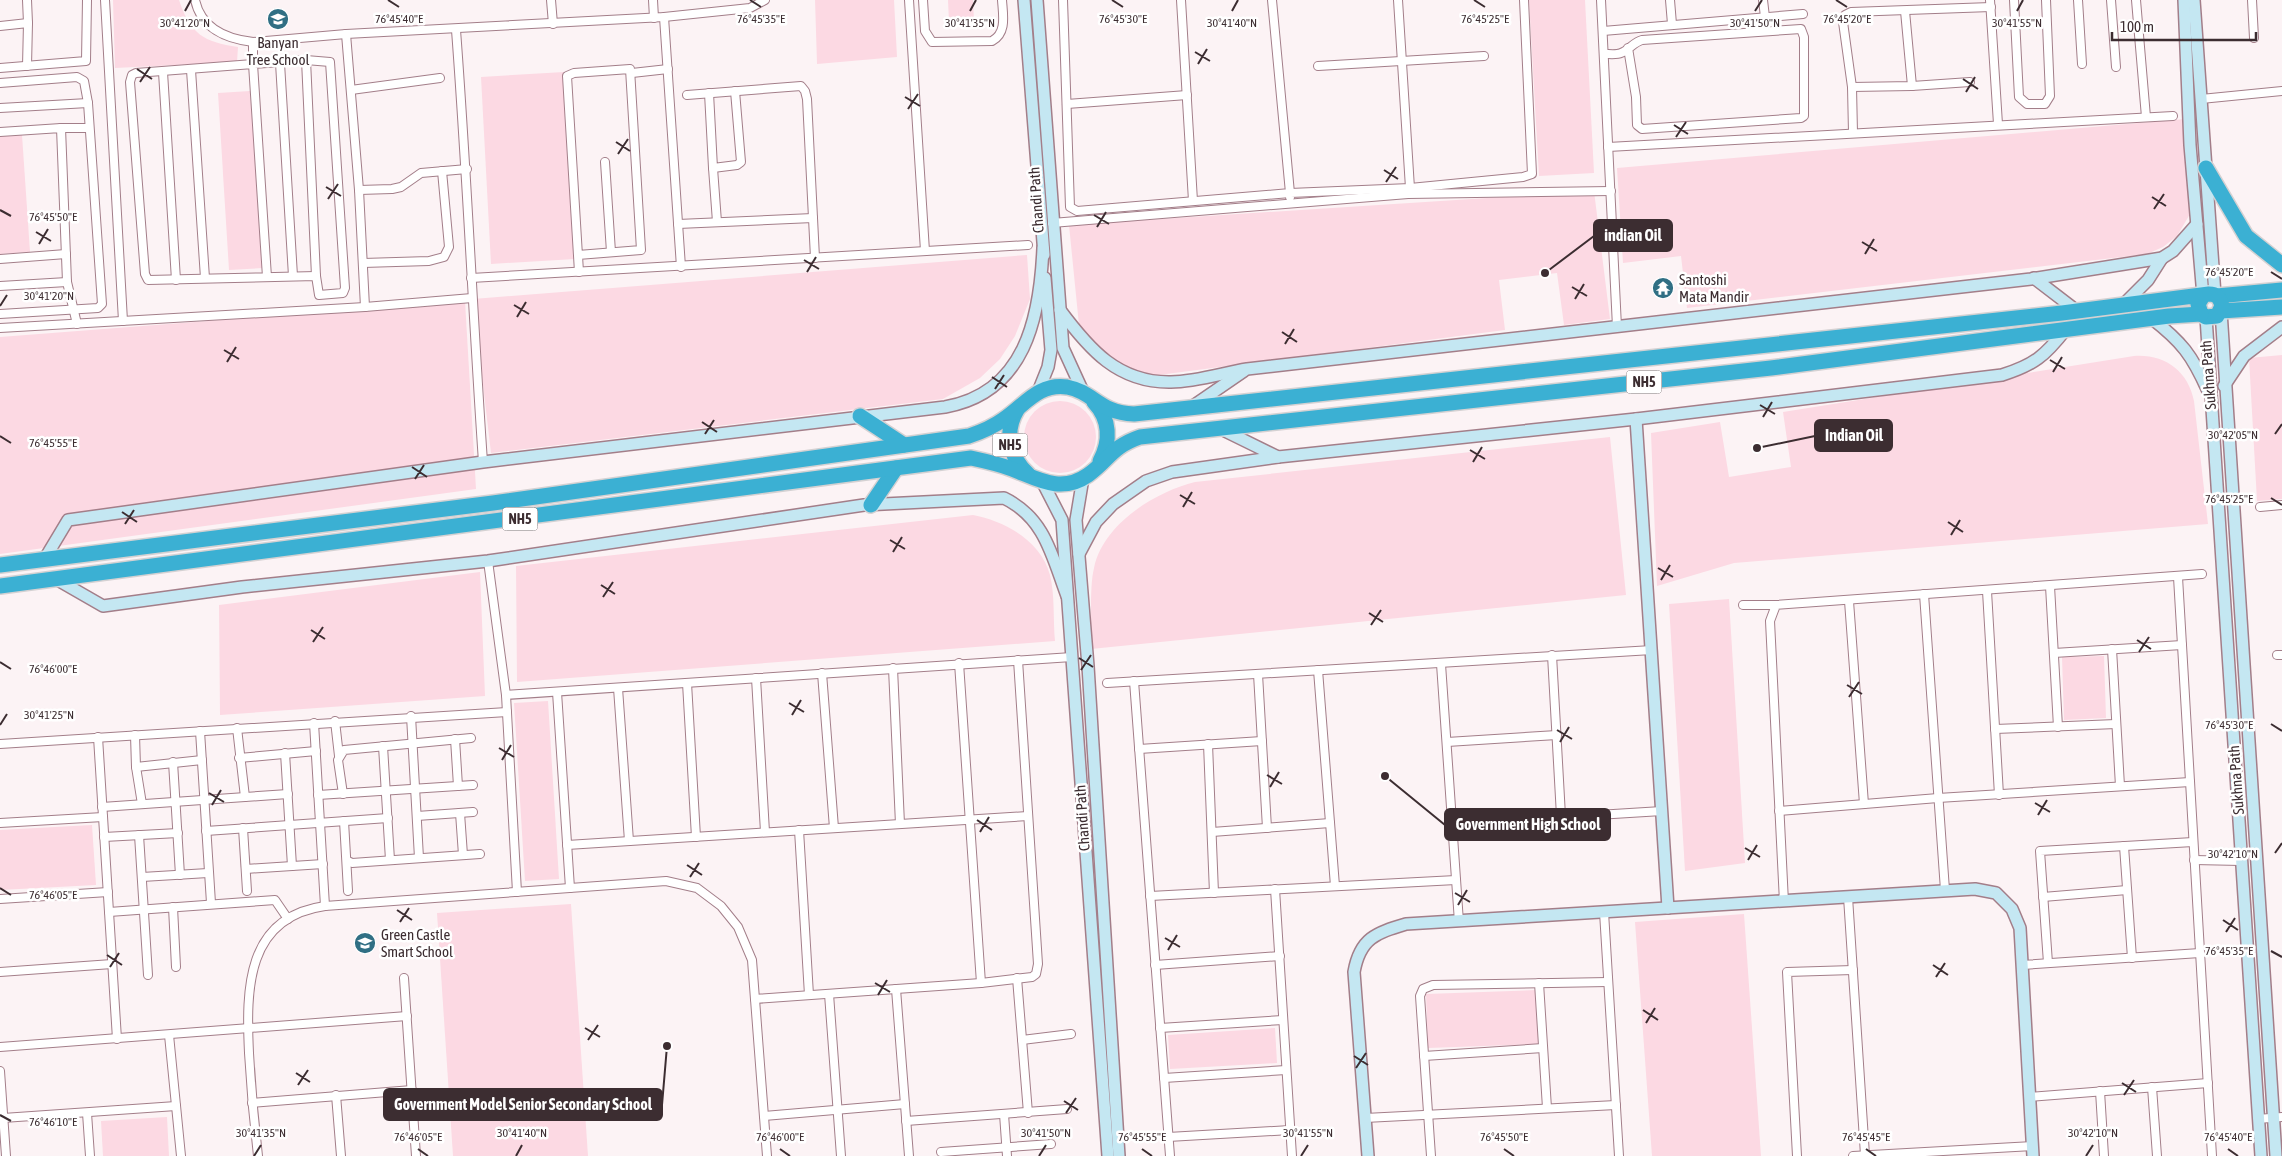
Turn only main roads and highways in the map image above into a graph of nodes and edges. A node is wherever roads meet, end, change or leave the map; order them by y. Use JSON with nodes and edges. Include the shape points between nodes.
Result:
{"nodes":[{"id":1,"x":2206,"y":168,"type":"road end"},
{"id":2,"x":2282,"y":264,"type":"edge"},
{"id":3,"x":2282,"y":290,"type":"edge"},
{"id":4,"x":2212,"y":295,"type":"junction"},
{"id":5,"x":2282,"y":307,"type":"edge"},
{"id":6,"x":2221,"y":311,"type":"junction"},
{"id":7,"x":2204,"y":316,"type":"junction"},
{"id":8,"x":1088,"y":396,"type":"junction"},
{"id":9,"x":1021,"y":404,"type":"junction"},
{"id":10,"x":860,"y":416,"type":"road end"},
{"id":11,"x":904,"y":445,"type":"junction"},
{"id":12,"x":896,"y":468,"type":"junction"},
{"id":13,"x":1096,"y":468,"type":"junction"},
{"id":14,"x":1039,"y":481,"type":"junction"},
{"id":15,"x":871,"y":505,"type":"road end"},
{"id":16,"x":0,"y":565,"type":"edge"},
{"id":17,"x":16,"y":584,"type":"junction"},
{"id":18,"x":0,"y":586,"type":"edge"},
{"id":19,"x":0,"y":590,"type":"edge"}],
"edges":[{"from":1,"to":2,"type":"highway","via":[[2246,236]]},
{"from":3,"to":4,"type":"highway","number":"NH5"},
{"from":4,"to":6,"type":"highway","via":[[2222,306]]},
{"from":4,"to":7,"type":"highway","via":[[2198,304]]},
{"from":4,"to":8,"type":"highway","number":"NH5","via":[[1125,414],[1109,410]]},
{"from":5,"to":6,"type":"highway","number":"NH5"},
{"from":6,"to":7,"type":"highway","number":"NH5","via":[[2212,318]]},
{"from":7,"to":13,"type":"highway","number":"NH5","via":[[2151,318],[1771,368],[1140,437],[1116,448]]},
{"from":8,"to":9,"type":"highway","number":"NH5","via":[[1059,387],[1038,392]]},
{"from":8,"to":13,"type":"highway","via":[[1102,412],[1107,429],[1104,454]]},
{"from":9,"to":11,"type":"highway","number":"NH5","via":[[996,424],[969,436]]},
{"from":9,"to":14,"type":"highway","number":"NH5","via":[[1010,428],[1010,445],[1022,469]]},
{"from":10,"to":11,"type":"highway"},
{"from":11,"to":16,"type":"highway","number":"NH5","via":[[493,503]]},
{"from":12,"to":14,"type":"highway","number":"NH5","via":[[971,458],[1001,465]]},
{"from":12,"to":15,"type":"highway"},
{"from":12,"to":17,"type":"highway","number":"NH5"},
{"from":13,"to":14,"type":"highway","number":"NH5","via":[[1068,484]]},
{"from":17,"to":18,"type":"highway","number":"NH5"},
{"from":17,"to":19,"type":"highway"}]}
